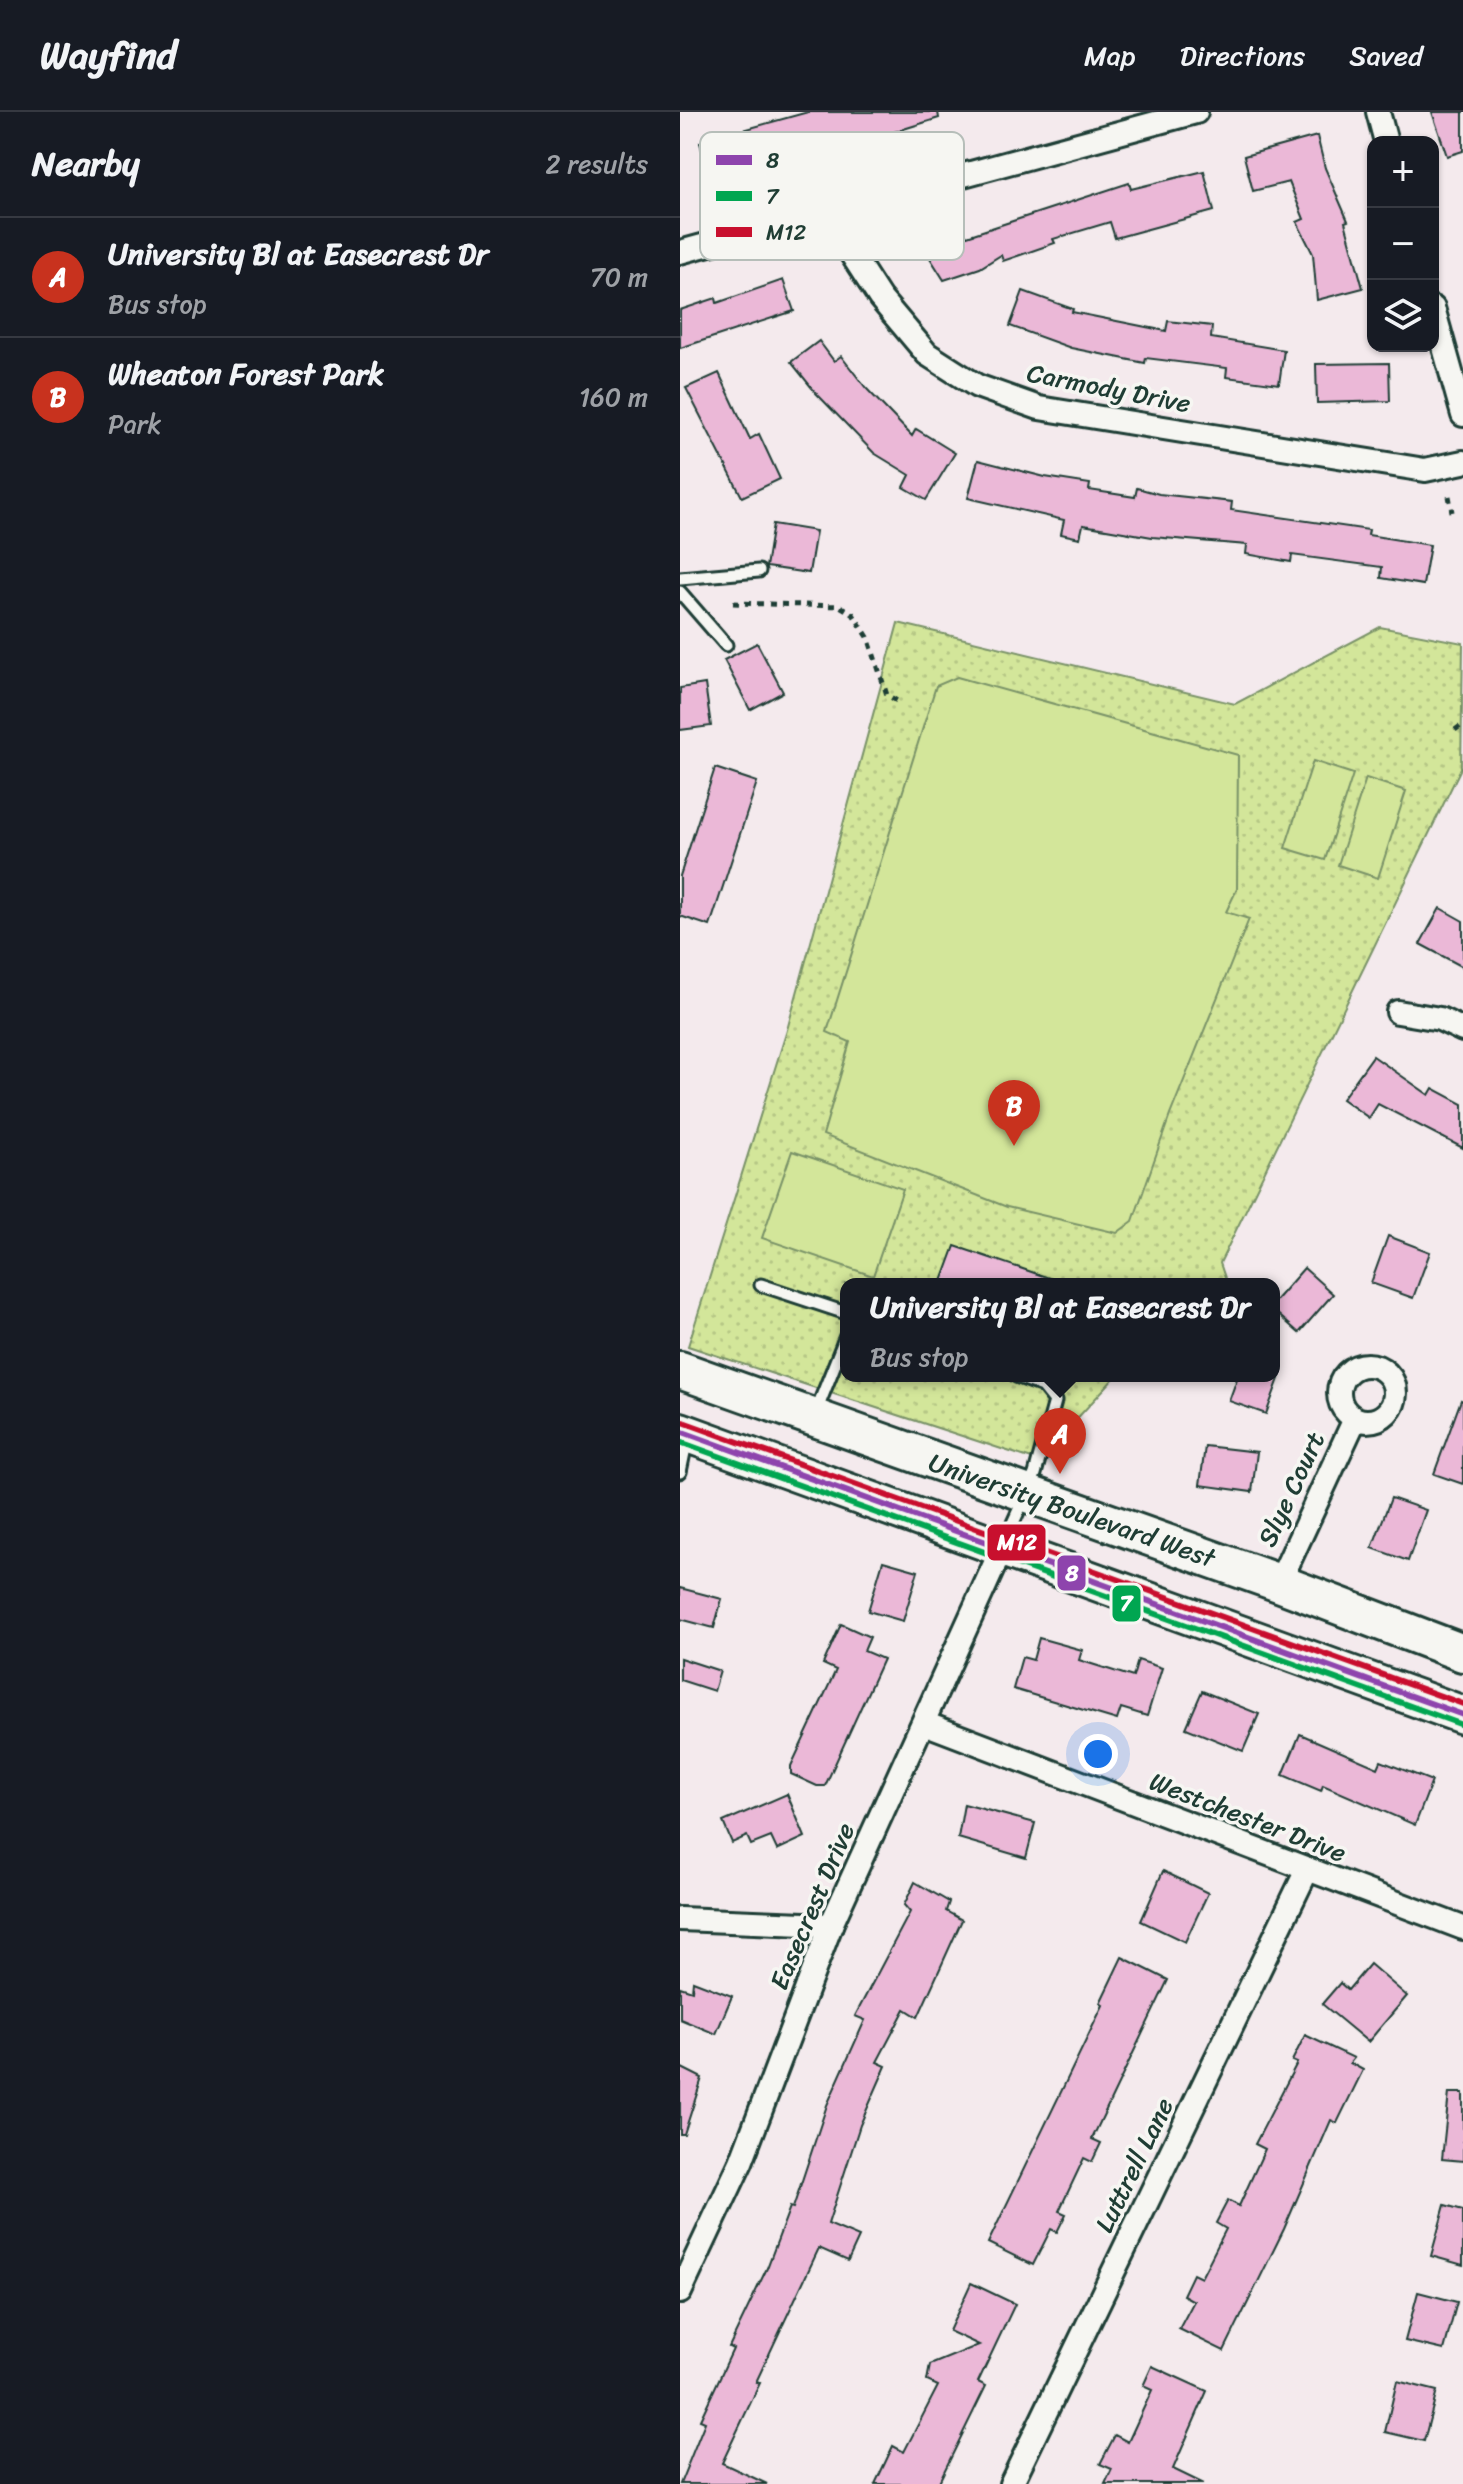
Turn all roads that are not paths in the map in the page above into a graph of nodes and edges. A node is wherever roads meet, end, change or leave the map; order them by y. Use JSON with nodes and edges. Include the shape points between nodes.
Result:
{"nodes":[{"id":1,"x":1196,"y":112,"type":"edge"},
{"id":2,"x":1378,"y":112,"type":"edge"},
{"id":3,"x":1384,"y":136,"type":"edge"},
{"id":4,"x":964,"y":175,"type":"edge"},
{"id":5,"x":700,"y":247,"type":"edge"},
{"id":6,"x":680,"y":252,"type":"edge"},
{"id":7,"x":855,"y":260,"type":"edge"},
{"id":8,"x":1439,"y":329,"type":"edge"},
{"id":9,"x":1463,"y":415,"type":"edge"},
{"id":10,"x":1463,"y":462,"type":"edge"},
{"id":11,"x":759,"y":571,"type":"dead end"},
{"id":12,"x":680,"y":578,"type":"edge"},
{"id":13,"x":680,"y":592,"type":"edge"},
{"id":14,"x":726,"y":645,"type":"dead end"},
{"id":15,"x":1398,"y":1012,"type":"dead end"},
{"id":16,"x":1463,"y":1030,"type":"edge"},
{"id":17,"x":761,"y":1285,"type":"dead end"},
{"id":18,"x":840,"y":1311,"type":"edge"},
{"id":19,"x":840,"y":1351,"type":"edge"},
{"id":20,"x":680,"y":1370,"type":"edge"},
{"id":21,"x":1032,"y":1382,"type":"edge"},
{"id":22,"x":813,"y":1418,"type":"junction"},
{"id":23,"x":1355,"y":1419,"type":"dead end"},
{"id":24,"x":684,"y":1432,"type":"edge"},
{"id":25,"x":680,"y":1472,"type":"edge"},
{"id":26,"x":1026,"y":1495,"type":"junction"},
{"id":27,"x":1003,"y":1546,"type":"junction"},
{"id":28,"x":1279,"y":1583,"type":"junction"},
{"id":29,"x":1463,"y":1653,"type":"edge"},
{"id":30,"x":1463,"y":1715,"type":"edge"},
{"id":31,"x":924,"y":1723,"type":"junction"},
{"id":32,"x":1307,"y":1870,"type":"junction"},
{"id":33,"x":680,"y":1919,"type":"edge"},
{"id":34,"x":831,"y":1925,"type":"junction"},
{"id":35,"x":1463,"y":1928,"type":"edge"},
{"id":36,"x":680,"y":2292,"type":"edge"},
{"id":37,"x":1011,"y":2484,"type":"edge"}],
"edges":[{"from":1,"to":4,"type":"street"},
{"from":2,"to":3,"type":"street"},
{"from":5,"to":6,"type":"street"},
{"from":7,"to":10,"type":"street","name":"Carmody Drive","via":[[927,354],[977,386],[1039,408],[1425,470]]},
{"from":8,"to":9,"type":"street"},
{"from":11,"to":12,"type":"lane"},
{"from":13,"to":14,"type":"lane"},
{"from":15,"to":16,"type":"street","via":[[1440,1019]]},
{"from":17,"to":18,"type":"lane"},
{"from":19,"to":22,"type":"lane"},
{"from":20,"to":22,"type":"main road","name":"University Boulevard West"},
{"from":21,"to":26,"type":"lane","via":[[1055,1401]]},
{"from":22,"to":26,"type":"main road","name":"University Boulevard West"},
{"from":23,"to":28,"type":"street","name":"Slye Court"},
{"from":24,"to":25,"type":"lane"},
{"from":24,"to":27,"type":"main road","name":"University Boulevard West"},
{"from":26,"to":27,"type":"lane"},
{"from":26,"to":28,"type":"main road","name":"University Boulevard West"},
{"from":27,"to":30,"type":"main road","name":"University Boulevard West"},
{"from":27,"to":31,"type":"street","name":"Easecrest Drive"},
{"from":28,"to":29,"type":"main road","name":"University Boulevard West"},
{"from":31,"to":32,"type":"street","name":"Westchester Drive"},
{"from":31,"to":34,"type":"street","name":"Easecrest Drive"},
{"from":32,"to":35,"type":"street","name":"Westchester Drive"},
{"from":32,"to":37,"type":"street","name":"Luttrell Lane"},
{"from":33,"to":34,"type":"street"},
{"from":34,"to":36,"type":"street","name":"Easecrest Drive","via":[[741,2162]]}]}
